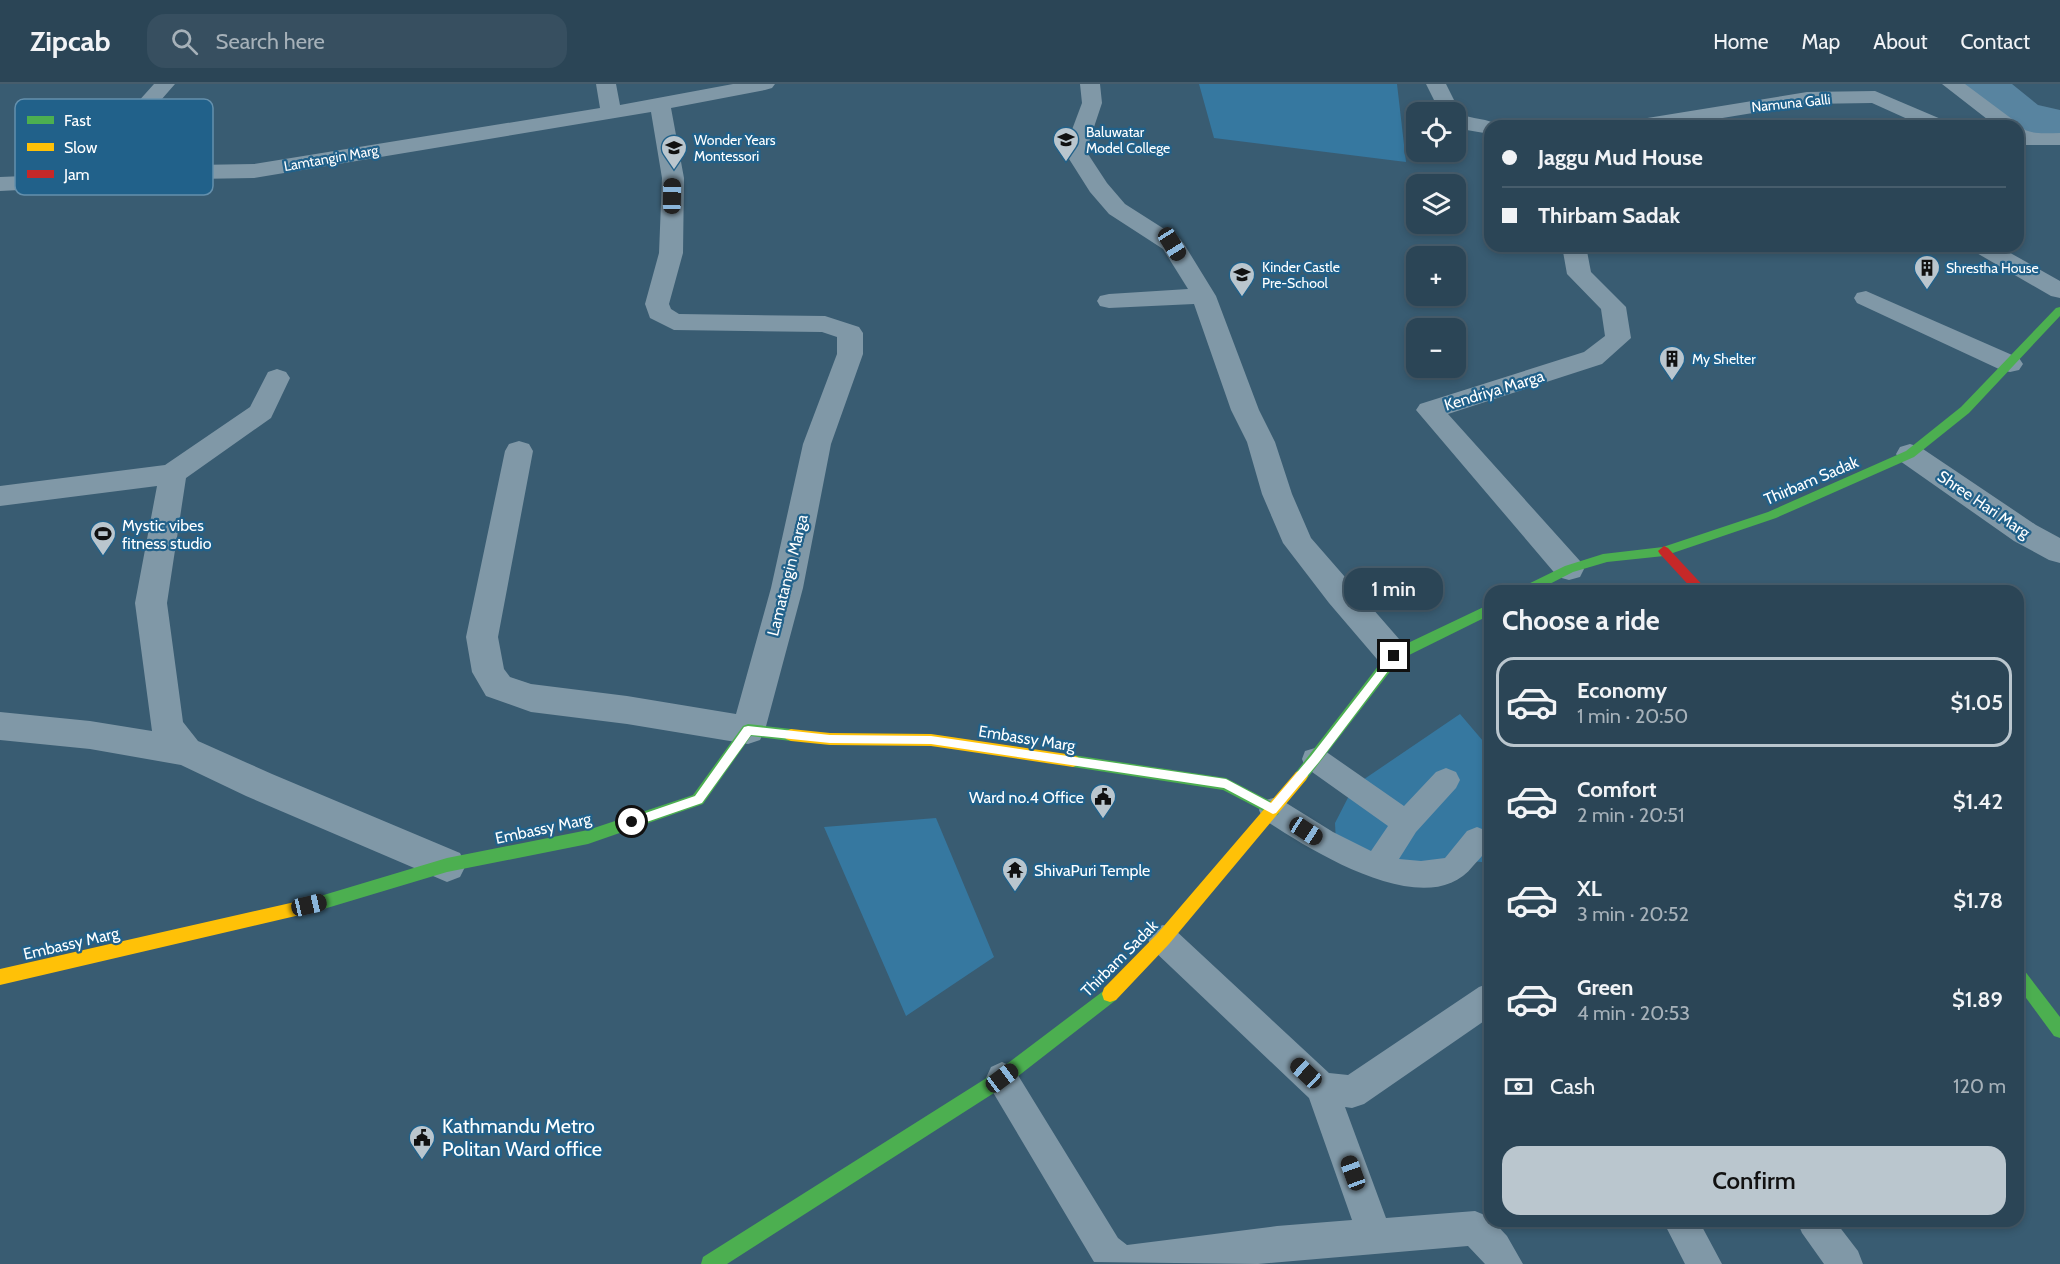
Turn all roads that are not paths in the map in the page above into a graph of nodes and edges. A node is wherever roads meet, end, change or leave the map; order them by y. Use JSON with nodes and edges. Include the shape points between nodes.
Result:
{"nodes":[{"id":1,"x":165,"y":84,"type":"edge"},
{"id":2,"x":606,"y":84,"type":"edge"},
{"id":3,"x":765,"y":84,"type":"edge"},
{"id":4,"x":1090,"y":84,"type":"edge"},
{"id":5,"x":1436,"y":84,"type":"edge"},
{"id":6,"x":1952,"y":84,"type":"edge"},
{"id":7,"x":152,"y":99,"type":"edge"},
{"id":8,"x":1445,"y":102,"type":"edge"},
{"id":9,"x":660,"y":104,"type":"junction"},
{"id":10,"x":610,"y":113,"type":"junction"},
{"id":11,"x":1672,"y":120,"type":"edge"},
{"id":12,"x":1927,"y":120,"type":"edge"},
{"id":13,"x":2000,"y":120,"type":"edge"},
{"id":14,"x":1466,"y":124,"type":"edge"},
{"id":15,"x":1484,"y":127,"type":"edge"},
{"id":16,"x":2024,"y":137,"type":"edge"},
{"id":17,"x":2060,"y":139,"type":"edge"},
{"id":18,"x":213,"y":172,"type":"edge"},
{"id":19,"x":15,"y":183,"type":"edge"},
{"id":20,"x":0,"y":184,"type":"edge"},
{"id":21,"x":1575,"y":252,"type":"edge"},
{"id":22,"x":1992,"y":252,"type":"edge"},
{"id":23,"x":2060,"y":291,"type":"edge"},
{"id":24,"x":1204,"y":296,"type":"junction"},
{"id":25,"x":1866,"y":298,"type":"dead end"},
{"id":26,"x":1108,"y":301,"type":"dead end"},
{"id":27,"x":2060,"y":310,"type":"edge"},
{"id":28,"x":2010,"y":364,"type":"junction"},
{"id":29,"x":277,"y":378,"type":"dead end"},
{"id":30,"x":519,"y":451,"type":"dead end"},
{"id":31,"x":1910,"y":454,"type":"junction"},
{"id":32,"x":172,"y":474,"type":"junction"},
{"id":33,"x":0,"y":496,"type":"edge"},
{"id":34,"x":1664,"y":550,"type":"junction"},
{"id":35,"x":2060,"y":552,"type":"edge"},
{"id":36,"x":1569,"y":569,"type":"junction"},
{"id":37,"x":1537,"y":585,"type":"edge"},
{"id":38,"x":1696,"y":585,"type":"edge"},
{"id":39,"x":1484,"y":612,"type":"edge"},
{"id":40,"x":1394,"y":656,"type":"junction"},
{"id":41,"x":0,"y":726,"type":"edge"},
{"id":42,"x":748,"y":730,"type":"junction"},
{"id":43,"x":186,"y":752,"type":"junction"},
{"id":44,"x":1315,"y":759,"type":"junction"},
{"id":45,"x":1446,"y":780,"type":"dead end"},
{"id":46,"x":1273,"y":810,"type":"junction"},
{"id":47,"x":1406,"y":823,"type":"junction"},
{"id":48,"x":1477,"y":840,"type":"dead end"},
{"id":49,"x":447,"y":865,"type":"junction"},
{"id":50,"x":1378,"y":866,"type":"junction"},
{"id":51,"x":1163,"y":939,"type":"junction"},
{"id":52,"x":0,"y":977,"type":"edge"},
{"id":53,"x":2024,"y":983,"type":"edge"},
{"id":54,"x":1484,"y":1002,"type":"edge"},
{"id":55,"x":2060,"y":1030,"type":"edge"},
{"id":56,"x":1002,"y":1078,"type":"junction"},
{"id":57,"x":1322,"y":1088,"type":"junction"},
{"id":58,"x":1683,"y":1227,"type":"edge"},
{"id":59,"x":1818,"y":1227,"type":"edge"},
{"id":60,"x":1375,"y":1236,"type":"junction"},
{"id":61,"x":1099,"y":1257,"type":"edge"},
{"id":62,"x":710,"y":1264,"type":"edge"},
{"id":63,"x":1505,"y":1264,"type":"edge"},
{"id":64,"x":1704,"y":1264,"type":"edge"},
{"id":65,"x":1845,"y":1264,"type":"edge"}],
"edges":[{"from":1,"to":7,"type":"street"},
{"from":2,"to":10,"type":"street"},
{"from":3,"to":9,"type":"street","name":"Lamtangin Marg"},
{"from":4,"to":24,"type":"street","via":[[1092,103],[1075,151],[1117,209],[1172,244]]},
{"from":5,"to":8,"type":"street"},
{"from":6,"to":13,"type":"street"},
{"from":9,"to":10,"type":"street","name":"Lamtangin Marg"},
{"from":9,"to":42,"type":"street","name":"Lamatangin Marga","via":[[673,178],[671,253],[657,304],[659,313],[674,322],[825,324],[849,333],[850,354],[817,444],[787,588]]},
{"from":10,"to":18,"type":"street","name":"Lamtangin Marg","via":[[254,171]]},
{"from":11,"to":12,"type":"street","name":"Namuna Galli","via":[[1807,98],[1875,97]]},
{"from":14,"to":15,"type":"street"},
{"from":16,"to":17,"type":"street"},
{"from":19,"to":20,"type":"street","name":"Lamtangin Marg"},
{"from":21,"to":36,"type":"street","name":"Kendriya Marga","via":[[1579,274],[1613,307],[1618,338],[1583,362],[1430,410]]},
{"from":22,"to":23,"type":"street"},
{"from":24,"to":26,"type":"street"},
{"from":24,"to":40,"type":"street","via":[[1245,410],[1261,442],[1276,494],[1298,543]]},
{"from":25,"to":28,"type":"street"},
{"from":27,"to":28,"type":"main road","name":"Thirbam Sadak"},
{"from":28,"to":31,"type":"main road","name":"Thirbam Sadak","via":[[1965,410]]},
{"from":29,"to":32,"type":"street","via":[[261,412]]},
{"from":30,"to":42,"type":"street","via":[[482,637],[488,672],[498,687],[531,698]]},
{"from":31,"to":34,"type":"main road","name":"Thirbam Sadak","via":[[1772,515]]},
{"from":31,"to":35,"type":"street","name":"Shree Hari Marg","via":[[2025,533]]},
{"from":32,"to":33,"type":"street"},
{"from":32,"to":43,"type":"street","via":[[151,603],[167,727]]},
{"from":34,"to":36,"type":"main road","name":"Thirbam Sadak","via":[[1607,557]]},
{"from":34,"to":38,"type":"main road"},
{"from":36,"to":37,"type":"main road","name":"Thirbam Sadak"},
{"from":39,"to":40,"type":"main road","name":"Thirbam Sadak"},
{"from":40,"to":44,"type":"main road","name":"Thirbam Sadak"},
{"from":41,"to":43,"type":"street","via":[[90,735]]},
{"from":42,"to":46,"type":"main road","name":"Embassy Marg","via":[[830,739],[931,740],[1226,784]]},
{"from":42,"to":49,"type":"main road","name":"Embassy Marg","via":[[698,800],[588,837]]},
{"from":43,"to":49,"type":"street"},
{"from":44,"to":46,"type":"main road","name":"Thirbam Sadak"},
{"from":44,"to":47,"type":"lane"},
{"from":45,"to":47,"type":"lane"},
{"from":46,"to":50,"type":"lane","via":[[1323,842]]},
{"from":46,"to":51,"type":"main road","name":"Thirbam Sadak"},
{"from":47,"to":50,"type":"lane"},
{"from":48,"to":50,"type":"lane","via":[[1453,870],[1417,874]]},
{"from":49,"to":52,"type":"main road","name":"Embassy Marg","via":[[332,900]]},
{"from":51,"to":56,"type":"main road","name":"Thirbam Sadak","via":[[1104,1000]]},
{"from":51,"to":57,"type":"lane"},
{"from":53,"to":55,"type":"main road"},
{"from":54,"to":57,"type":"lane","via":[[1352,1092]]},
{"from":56,"to":61,"type":"lane"},
{"from":56,"to":62,"type":"main road","name":"Thirbam Sadak"},
{"from":57,"to":60,"type":"lane"},
{"from":58,"to":64,"type":"lane"},
{"from":59,"to":65,"type":"lane"},
{"from":60,"to":61,"type":"lane","via":[[1127,1263]]},
{"from":60,"to":63,"type":"lane","via":[[1474,1228]]}]}
